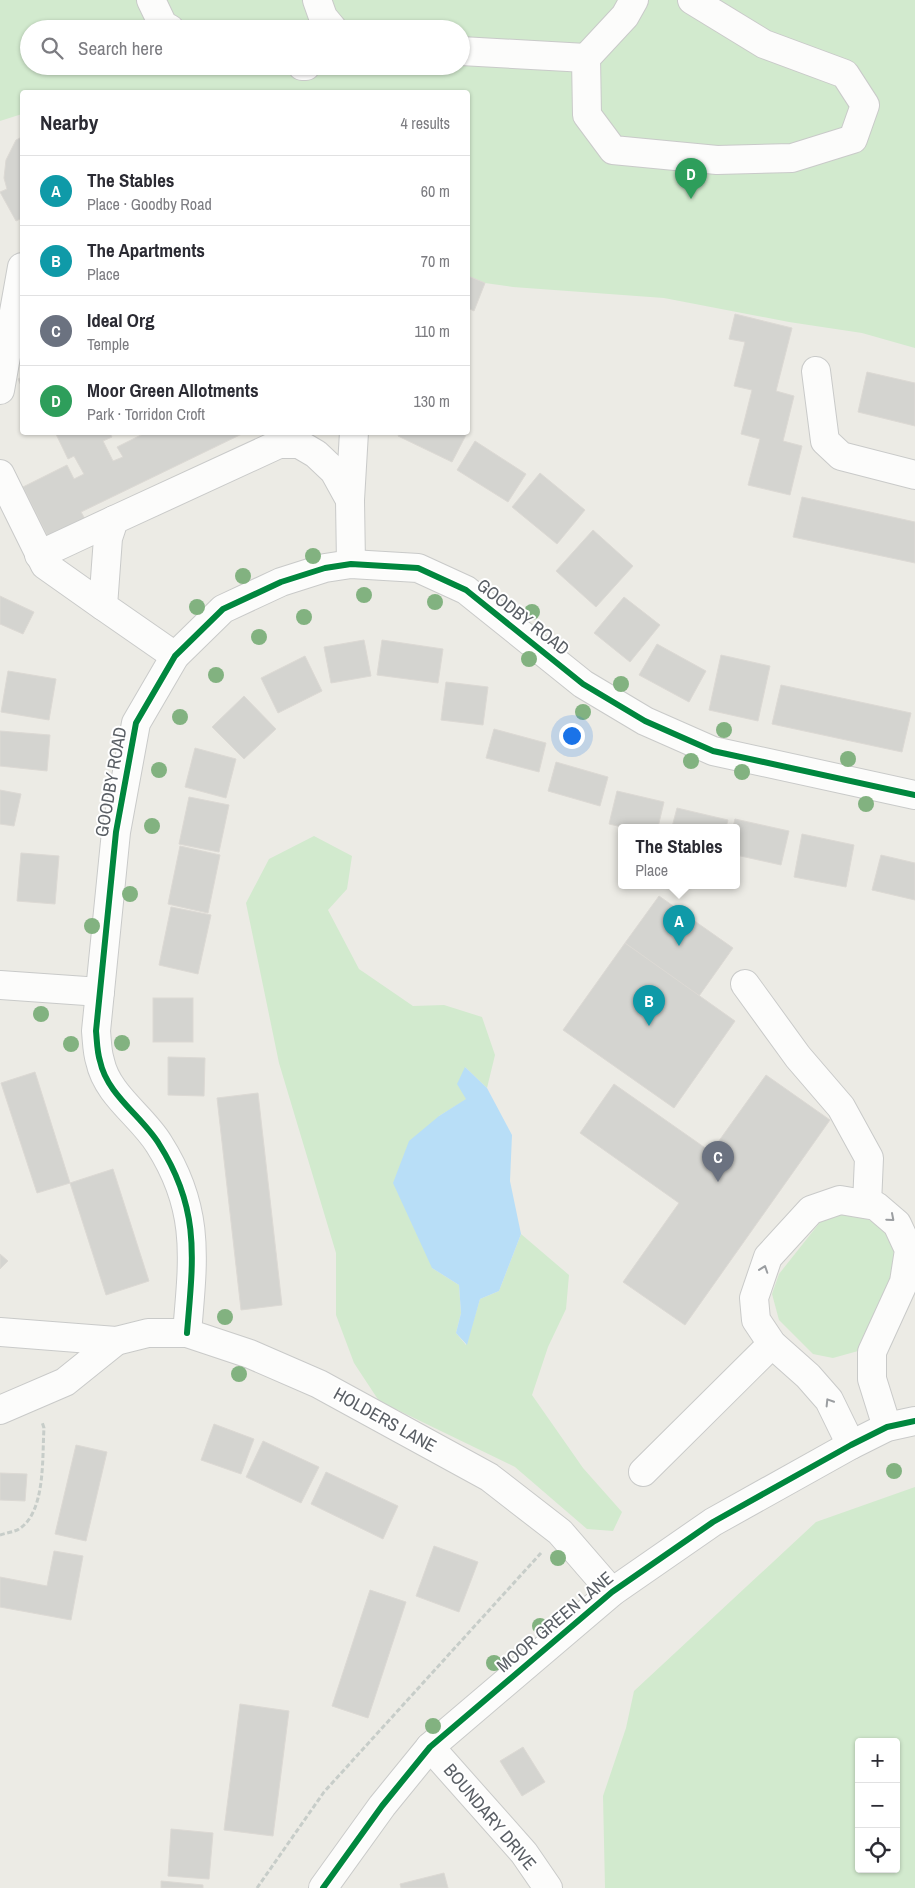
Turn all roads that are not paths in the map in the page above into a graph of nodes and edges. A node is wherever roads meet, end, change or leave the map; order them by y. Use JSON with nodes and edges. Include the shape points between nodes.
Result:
{"nodes":[{"id":1,"x":151,"y":0,"type":"edge"},
{"id":2,"x":317,"y":0,"type":"edge"},
{"id":3,"x":634,"y":0,"type":"edge"},
{"id":4,"x":692,"y":0,"type":"edge"},
{"id":5,"x":161,"y":20,"type":"edge"},
{"id":6,"x":326,"y":20,"type":"edge"},
{"id":7,"x":470,"y":51,"type":"edge"},
{"id":8,"x":586,"y":58,"type":"junction"},
{"id":9,"x":20,"y":288,"type":"edge"},
{"id":10,"x":14,"y":353,"type":"edge"},
{"id":11,"x":816,"y":371,"type":"dead end"},
{"id":12,"x":0,"y":390,"type":"edge"},
{"id":13,"x":298,"y":435,"type":"edge"},
{"id":14,"x":354,"y":435,"type":"edge"},
{"id":15,"x":279,"y":444,"type":"junction"},
{"id":16,"x":0,"y":474,"type":"edge"},
{"id":17,"x":915,"y":475,"type":"edge"},
{"id":18,"x":350,"y":500,"type":"junction"},
{"id":19,"x":114,"y":520,"type":"junction"},
{"id":20,"x":39,"y":555,"type":"junction"},
{"id":21,"x":351,"y":564,"type":"junction"},
{"id":22,"x":103,"y":606,"type":"junction"},
{"id":23,"x":175,"y":656,"type":"junction"},
{"id":24,"x":915,"y":795,"type":"edge"},
{"id":25,"x":0,"y":984,"type":"edge"},
{"id":26,"x":745,"y":984,"type":"dead end"},
{"id":27,"x":100,"y":992,"type":"junction"},
{"id":28,"x":866,"y":1204,"type":"junction"},
{"id":29,"x":0,"y":1332,"type":"edge"},
{"id":30,"x":187,"y":1333,"type":"junction"},
{"id":31,"x":116,"y":1341,"type":"junction"},
{"id":32,"x":772,"y":1344,"type":"junction"},
{"id":33,"x":0,"y":1410,"type":"edge"},
{"id":34,"x":915,"y":1421,"type":"edge"},
{"id":35,"x":888,"y":1427,"type":"junction"},
{"id":36,"x":851,"y":1445,"type":"junction"},
{"id":37,"x":643,"y":1472,"type":"dead end"},
{"id":38,"x":612,"y":1592,"type":"junction"},
{"id":39,"x":430,"y":1747,"type":"junction"},
{"id":40,"x":323,"y":1888,"type":"edge"},
{"id":41,"x":548,"y":1888,"type":"edge"}],
"edges":[{"from":1,"to":5,"type":"street"},
{"from":2,"to":6,"type":"street"},
{"from":3,"to":8,"type":"street","via":[[625,16]]},
{"from":4,"to":8,"type":"street","via":[[764,44],[845,74],[865,105],[853,139],[792,158],[717,160],[613,150],[587,115]]},
{"from":7,"to":8,"type":"street"},
{"from":9,"to":10,"type":"street"},
{"from":10,"to":12,"type":"street"},
{"from":11,"to":17,"type":"street","via":[[826,441],[841,456]]},
{"from":13,"to":15,"type":"street"},
{"from":14,"to":18,"type":"street"},
{"from":15,"to":18,"type":"street","via":[[299,444],[316,454],[334,471]]},
{"from":15,"to":19,"type":"street"},
{"from":16,"to":20,"type":"street"},
{"from":18,"to":21,"type":"street"},
{"from":19,"to":20,"type":"street"},
{"from":19,"to":22,"type":"street","via":[[108,538]]},
{"from":20,"to":22,"type":"street","via":[[45,565]]},
{"from":21,"to":23,"type":"street","name":"GOODBY ROAD","via":[[325,568],[281,582],[223,609]]},
{"from":21,"to":24,"type":"street","name":"GOODBY ROAD","via":[[418,568],[466,590],[583,684],[645,721],[712,751]]},
{"from":22,"to":23,"type":"street"},
{"from":23,"to":27,"type":"street","name":"GOODBY ROAD","via":[[136,722],[116,832]]},
{"from":25,"to":27,"type":"street"},
{"from":26,"to":28,"type":"street","via":[[798,1058],[841,1107],[869,1158]]},
{"from":27,"to":30,"type":"street","name":"GOODBY ROAD","via":[[96,1031],[100,1063],[114,1091],[159,1144],[177,1178],[189,1213],[194,1258]]},
{"from":32,"to":28,"type":"street","one_way":true,"via":[[756,1320],[754,1298],[768,1257],[811,1210],[840,1200]]},
{"from":28,"to":35,"type":"street","one_way":true,"via":[[876,1206],[897,1224],[909,1250],[904,1282],[872,1352],[872,1379]]},
{"from":29,"to":31,"type":"street","name":"HOLDERS LANE"},
{"from":30,"to":31,"type":"street","name":"HOLDERS LANE","via":[[148,1333]]},
{"from":30,"to":38,"type":"street","name":"HOLDERS LANE","via":[[250,1354],[319,1384],[489,1477],[560,1532]]},
{"from":31,"to":33,"type":"street","name":"HOLDERS LANE","via":[[65,1382]]},
{"from":36,"to":32,"type":"street","one_way":true,"via":[[829,1400]]},
{"from":32,"to":37,"type":"street"},
{"from":34,"to":35,"type":"street","name":"MOOR GREEN LANE"},
{"from":35,"to":36,"type":"street","name":"MOOR GREEN LANE"},
{"from":36,"to":38,"type":"street","name":"MOOR GREEN LANE","via":[[713,1522]]},
{"from":38,"to":39,"type":"street","name":"MOOR GREEN LANE"},
{"from":39,"to":40,"type":"street","name":"MOOR GREEN LANE","via":[[382,1806]]},
{"from":39,"to":41,"type":"street","name":"BOUNDARY DRIVE","via":[[524,1853]]}]}
